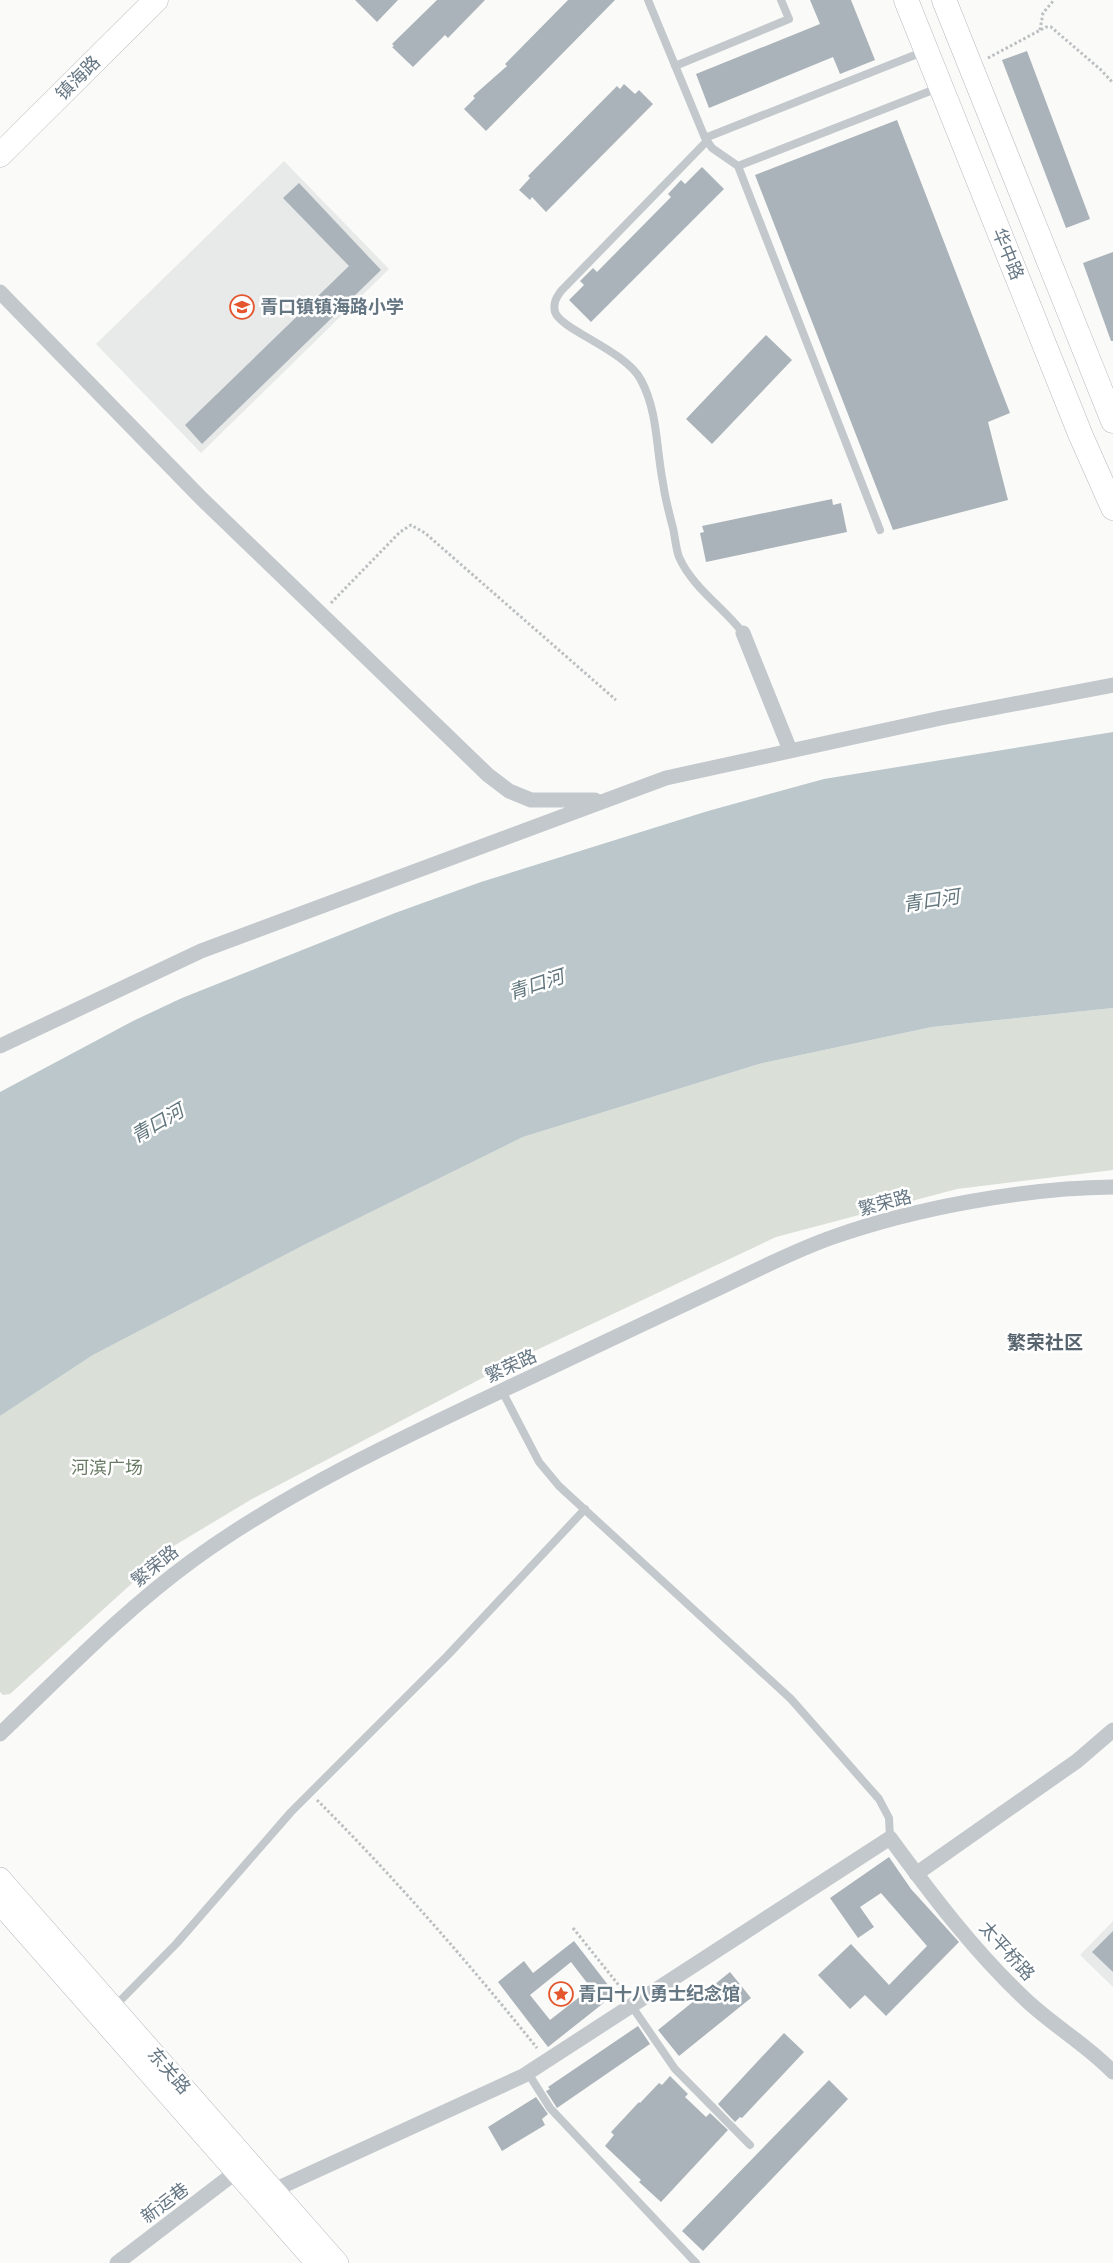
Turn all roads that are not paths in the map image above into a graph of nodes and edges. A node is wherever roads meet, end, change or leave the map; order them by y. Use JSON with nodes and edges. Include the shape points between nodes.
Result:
{"nodes":[{"id":1,"x":133,"y":0,"type":"edge"},
{"id":2,"x":156,"y":0,"type":"edge"},
{"id":3,"x":648,"y":0,"type":"edge"},
{"id":4,"x":782,"y":0,"type":"edge"},
{"id":5,"x":906,"y":0,"type":"edge"},
{"id":6,"x":944,"y":0,"type":"edge"},
{"id":7,"x":927,"y":51,"type":"junction"},
{"id":8,"x":675,"y":66,"type":"junction"},
{"id":9,"x":941,"y":87,"type":"junction"},
{"id":10,"x":0,"y":134,"type":"edge"},
{"id":11,"x":706,"y":139,"type":"junction"},
{"id":12,"x":0,"y":155,"type":"edge"},
{"id":13,"x":738,"y":166,"type":"junction"},
{"id":14,"x":0,"y":292,"type":"edge"},
{"id":15,"x":1113,"y":421,"type":"edge"},
{"id":16,"x":1113,"y":508,"type":"edge"},
{"id":17,"x":880,"y":530,"type":"dead end"},
{"id":18,"x":743,"y":633,"type":"joint"},
{"id":19,"x":1113,"y":685,"type":"edge"},
{"id":20,"x":790,"y":750,"type":"junction"},
{"id":21,"x":606,"y":800,"type":"junction"},
{"id":22,"x":0,"y":1046,"type":"edge"},
{"id":23,"x":1113,"y":1187,"type":"edge"},
{"id":24,"x":502,"y":1391,"type":"junction"},
{"id":25,"x":585,"y":1509,"type":"junction"},
{"id":26,"x":1113,"y":1730,"type":"edge"},
{"id":27,"x":0,"y":1734,"type":"edge"},
{"id":28,"x":890,"y":1838,"type":"junction"},
{"id":29,"x":916,"y":1874,"type":"junction"},
{"id":30,"x":0,"y":1878,"type":"edge"},
{"id":31,"x":0,"y":1904,"type":"edge"},
{"id":32,"x":632,"y":2004,"type":"junction"},
{"id":33,"x":114,"y":2008,"type":"junction"},
{"id":34,"x":528,"y":2072,"type":"junction"},
{"id":35,"x":1113,"y":2072,"type":"edge"},
{"id":36,"x":750,"y":2146,"type":"dead end"},
{"id":37,"x":236,"y":2172,"type":"junction"},
{"id":38,"x":274,"y":2190,"type":"junction"},
{"id":39,"x":117,"y":2263,"type":"edge"},
{"id":40,"x":316,"y":2263,"type":"edge"},
{"id":41,"x":338,"y":2263,"type":"edge"},
{"id":42,"x":696,"y":2263,"type":"edge"}],
"edges":[{"from":1,"to":10,"type":"main road","name":"镇海路"},
{"from":2,"to":12,"type":"main road","name":"镇海路"},
{"from":3,"to":8,"type":"lane"},
{"from":4,"to":8,"type":"lane","via":[[789,19]]},
{"from":5,"to":7,"type":"main road","name":"华中路"},
{"from":6,"to":15,"type":"main road","name":"华中路"},
{"from":7,"to":9,"type":"main road","name":"华中路"},
{"from":7,"to":11,"type":"lane"},
{"from":8,"to":11,"type":"lane"},
{"from":9,"to":13,"type":"lane"},
{"from":9,"to":16,"type":"main road","name":"华中路"},
{"from":11,"to":13,"type":"lane","via":[[712,148]]},
{"from":11,"to":18,"type":"lane","via":[[554,301],[556,313],[563,322],[605,346],[630,365],[640,378],[654,414],[663,483],[680,558],[700,588]]},
{"from":13,"to":17,"type":"lane"},
{"from":14,"to":21,"type":"street","via":[[202,500],[488,775],[509,791],[531,800]]},
{"from":18,"to":20,"type":"street"},
{"from":19,"to":20,"type":"street"},
{"from":20,"to":21,"type":"street","via":[[685,772]]},
{"from":21,"to":22,"type":"street","via":[[201,951]]},
{"from":23,"to":24,"type":"street","name":"繁荣路","via":[[986,1200],[893,1218],[831,1238]]},
{"from":24,"to":25,"type":"lane","via":[[539,1462]]},
{"from":24,"to":27,"type":"street","name":"繁荣路","via":[[315,1485],[238,1528],[191,1561],[124,1616]]},
{"from":25,"to":28,"type":"lane","via":[[790,1699],[880,1799],[889,1818]]},
{"from":25,"to":33,"type":"lane","via":[[448,1655],[291,1812],[176,1944]]},
{"from":26,"to":29,"type":"street","via":[[1076,1761]]},
{"from":28,"to":29,"type":"street","name":"太平桥路"},
{"from":28,"to":32,"type":"street"},
{"from":29,"to":35,"type":"street","name":"太平桥路","via":[[1025,2000]]},
{"from":30,"to":33,"type":"main road","name":"东关路"},
{"from":31,"to":37,"type":"main road","name":"东关路"},
{"from":32,"to":34,"type":"street"},
{"from":32,"to":36,"type":"lane","via":[[675,2069]]},
{"from":33,"to":38,"type":"main road","name":"东关路"},
{"from":34,"to":38,"type":"street"},
{"from":34,"to":42,"type":"lane","via":[[550,2108]]},
{"from":37,"to":39,"type":"street","name":"新运巷"},
{"from":37,"to":40,"type":"main road","name":"东关路"},
{"from":38,"to":41,"type":"main road","name":"东关路"}]}
